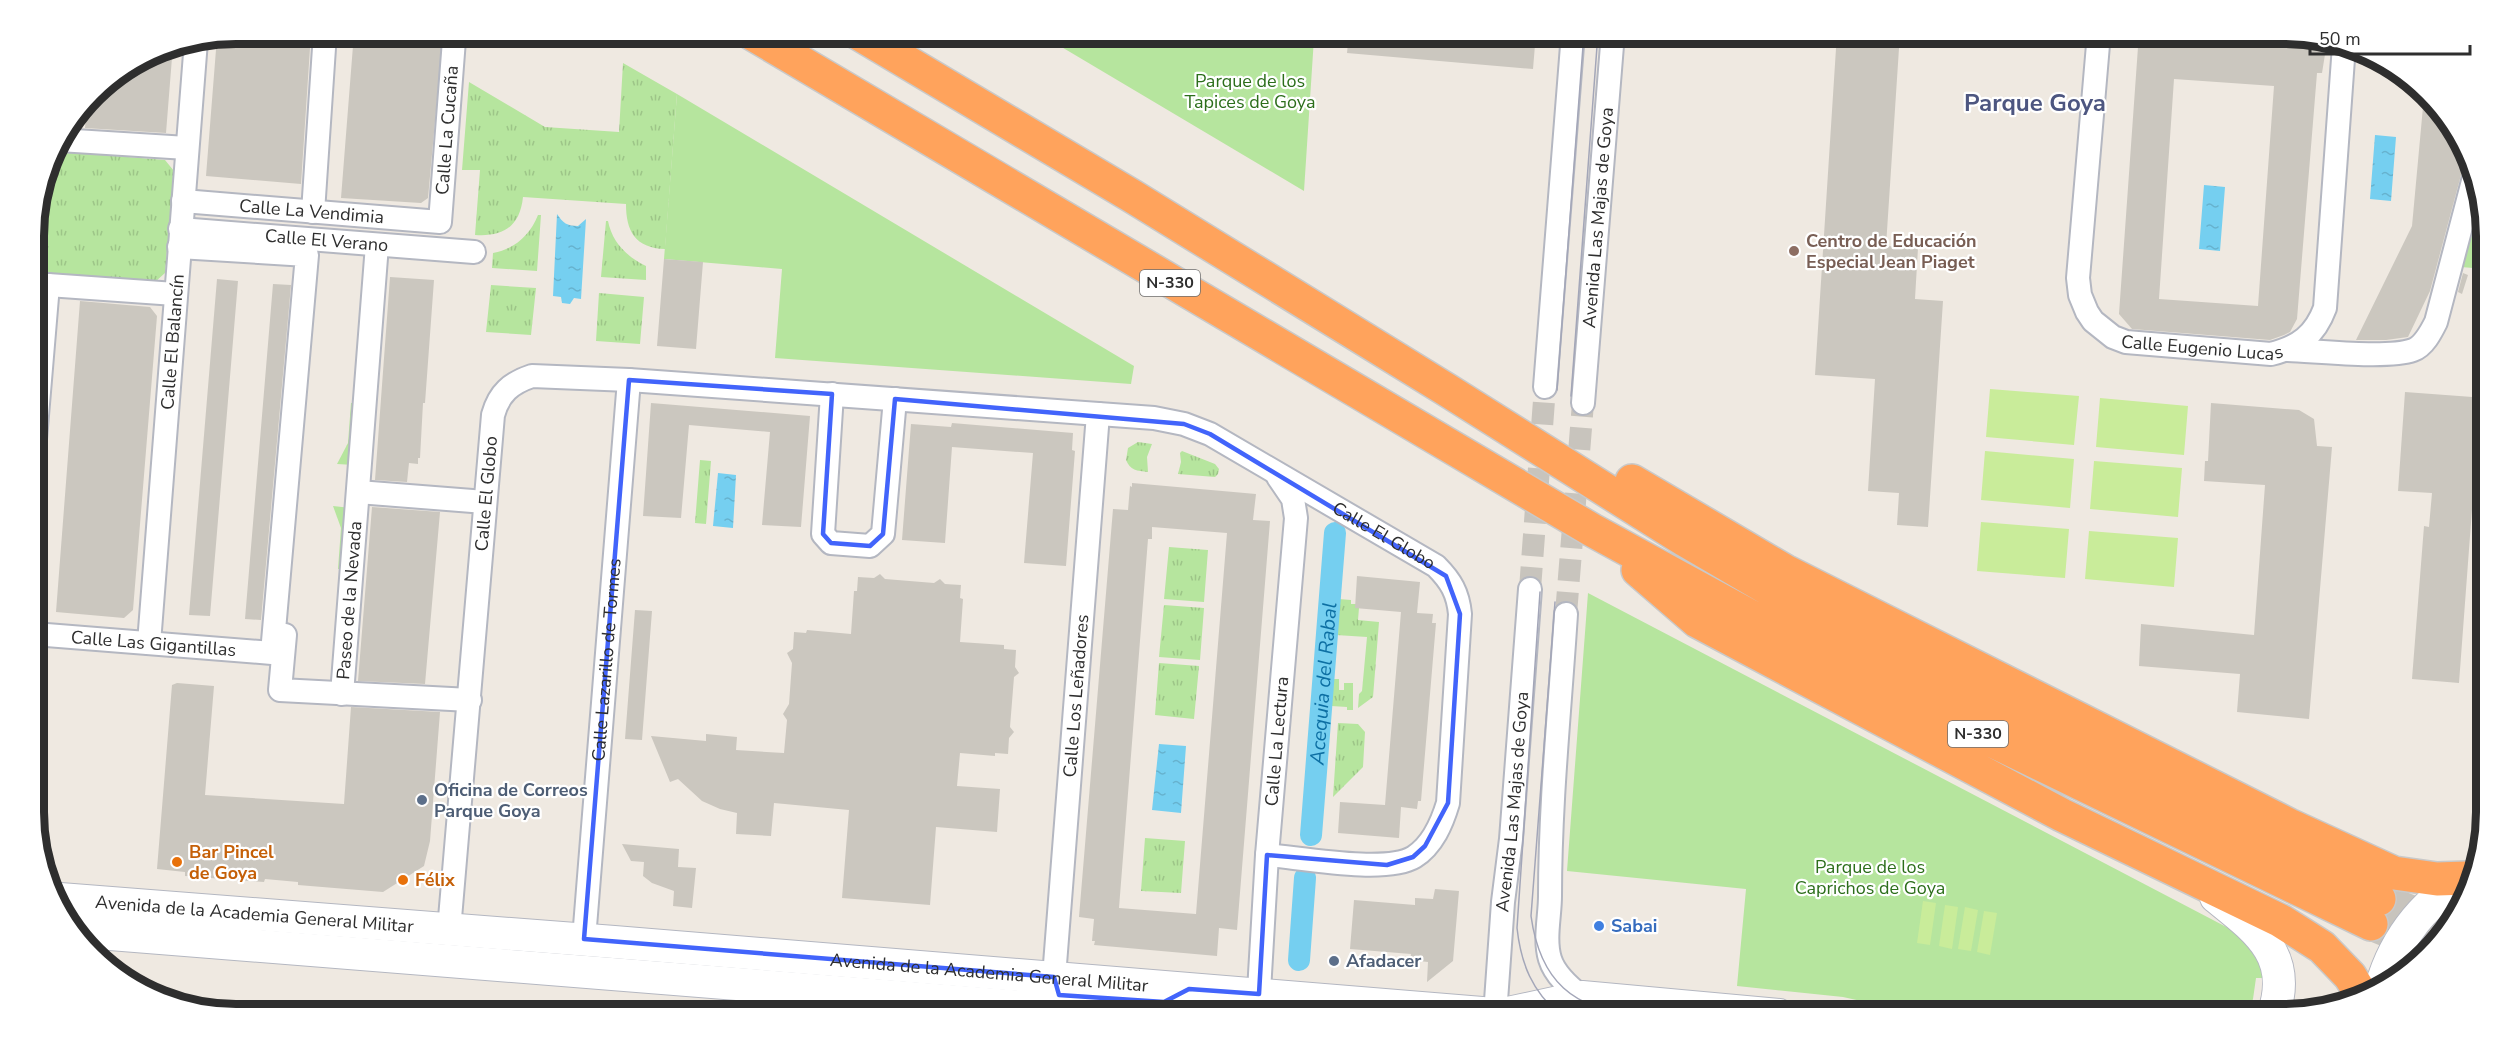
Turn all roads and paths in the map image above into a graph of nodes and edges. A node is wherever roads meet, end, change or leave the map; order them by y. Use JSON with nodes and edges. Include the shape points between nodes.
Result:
{"nodes":[{"id":1,"x":324,"y":44,"type":"edge"},
{"id":2,"x":454,"y":44,"type":"edge"},
{"id":3,"x":770,"y":44,"type":"edge"},
{"id":4,"x":876,"y":44,"type":"edge"},
{"id":5,"x":1572,"y":44,"type":"edge"},
{"id":6,"x":1612,"y":44,"type":"edge"},
{"id":7,"x":2098,"y":44,"type":"edge"},
{"id":8,"x":195,"y":48,"type":"edge"},
{"id":9,"x":2343,"y":53,"type":"edge"},
{"id":10,"x":69,"y":140,"type":"edge"},
{"id":11,"x":187,"y":148,"type":"junction"},
{"id":12,"x":2471,"y":192,"type":"edge"},
{"id":13,"x":183,"y":201,"type":"junction"},
{"id":14,"x":314,"y":212,"type":"junction"},
{"id":15,"x":440,"y":222,"type":"joint"},
{"id":16,"x":180,"y":238,"type":"junction"},
{"id":17,"x":377,"y":244,"type":"junction"},
{"id":18,"x":313,"y":247,"type":"junction"},
{"id":19,"x":474,"y":252,"type":"dead end"},
{"id":20,"x":44,"y":285,"type":"edge"},
{"id":21,"x":175,"y":294,"type":"junction"},
{"id":22,"x":2288,"y":350,"type":"junction"},
{"id":23,"x":629,"y":380,"type":"junction"},
{"id":24,"x":1545,"y":387,"type":"tunnel mouth"},
{"id":25,"x":1447,"y":390,"type":"junction"},
{"id":26,"x":832,"y":394,"type":"junction"},
{"id":27,"x":895,"y":399,"type":"junction"},
{"id":28,"x":1583,"y":403,"type":"tunnel mouth"},
{"id":29,"x":1098,"y":414,"type":"junction"},
{"id":30,"x":1273,"y":471,"type":"junction"},
{"id":31,"x":358,"y":492,"type":"junction"},
{"id":32,"x":485,"y":502,"type":"junction"},
{"id":33,"x":1592,"y":530,"type":"junction"},
{"id":34,"x":1530,"y":589,"type":"tunnel mouth"},
{"id":35,"x":1566,"y":614,"type":"tunnel mouth"},
{"id":36,"x":44,"y":635,"type":"edge"},
{"id":37,"x":148,"y":643,"type":"junction"},
{"id":38,"x":342,"y":694,"type":"junction"},
{"id":39,"x":470,"y":700,"type":"junction"},
{"id":40,"x":1267,"y":855,"type":"junction"},
{"id":41,"x":2465,"y":877,"type":"edge"},
{"id":42,"x":2193,"y":878,"type":"junction"},
{"id":43,"x":2463,"y":881,"type":"edge"},
{"id":44,"x":64,"y":899,"type":"edge"},
{"id":45,"x":449,"y":930,"type":"junction"},
{"id":46,"x":86,"y":932,"type":"edge"},
{"id":47,"x":584,"y":939,"type":"junction"},
{"id":48,"x":384,"y":957,"type":"junction"},
{"id":49,"x":2385,"y":975,"type":"edge"},
{"id":50,"x":2358,"y":989,"type":"edge"},
{"id":51,"x":1582,"y":997,"type":"junction"},
{"id":52,"x":1050,"y":1003,"type":"edge"},
{"id":53,"x":1266,"y":1004,"type":"edge"},
{"id":54,"x":1495,"y":1004,"type":"edge"},
{"id":55,"x":1549,"y":1004,"type":"edge"},
{"id":56,"x":1659,"y":1004,"type":"edge"},
{"id":57,"x":2276,"y":1004,"type":"edge"}],
"edges":[{"from":1,"to":14,"type":"street"},
{"from":2,"to":15,"type":"street","name":"Calle La Cucaña"},
{"from":3,"to":33,"type":"highway","number":"N-330"},
{"from":4,"to":25,"type":"highway","number":"N-330"},
{"from":5,"to":24,"type":"street"},
{"from":6,"to":28,"type":"street","name":"Avenida Las Majas de Goya"},
{"from":7,"to":22,"type":"street","name":"Calle Eugenio Lucas","via":[[2078,279],[2087,312],[2103,330],[2126,342],[2271,354]]},
{"from":8,"to":11,"type":"street","name":"Calle El Balancín"},
{"from":9,"to":22,"type":"street","name":"Calle Eugenio Lucas","via":[[2325,308],[2311,334]]},
{"from":10,"to":11,"type":"street"},
{"from":11,"to":13,"type":"street","name":"Calle El Balancín"},
{"from":12,"to":22,"type":"street","via":[[2436,322],[2421,344],[2407,351],[2369,354]]},
{"from":13,"to":14,"type":"street","name":"Calle La Vendimia"},
{"from":13,"to":16,"type":"street","name":"Calle El Balancín"},
{"from":14,"to":15,"type":"street","name":"Calle La Vendimia"},
{"from":16,"to":18,"type":"street","name":"Calle El Verano"},
{"from":16,"to":21,"type":"street","name":"Calle El Balancín"},
{"from":17,"to":18,"type":"street","name":"Calle El Verano"},
{"from":17,"to":19,"type":"street","name":"Calle El Verano"},
{"from":17,"to":31,"type":"street","name":"Paseo de la Nevada"},
{"from":18,"to":37,"type":"street","name":"Calle Las Gigantillas","via":[[272,653]]},
{"from":18,"to":38,"type":"street","name":"Paseo de la Nevada","via":[[280,690]]},
{"from":20,"to":21,"type":"street"},
{"from":21,"to":37,"type":"street","name":"Calle El Balancín"},
{"from":23,"to":26,"type":"street","name":"Calle El Globo"},
{"from":23,"to":32,"type":"street","name":"Calle El Globo","via":[[532,375],[506,389],[493,415]]},
{"from":23,"to":47,"type":"street","name":"Calle Lazarillo de Tormes"},
{"from":25,"to":33,"type":"highway","number":"N-330","via":[[1685,540],[1894,662],[2179,804],[2375,912],[1869,681]]},
{"from":25,"to":41,"type":"highway","via":[[1508,407],[1785,572],[2289,825],[2394,873],[2437,879]]},
{"from":26,"to":27,"type":"street","name":"Calle El Globo"},
{"from":26,"to":27,"type":"street","via":[[823,534],[831,543],[870,546],[883,534]]},
{"from":27,"to":29,"type":"street","name":"Calle El Globo"},
{"from":29,"to":30,"type":"street","name":"Calle El Globo","via":[[1184,424],[1210,434]]},
{"from":29,"to":52,"type":"street","name":"Calle Los Leñadores"},
{"from":30,"to":40,"type":"street","name":"Calle La Lectura","via":[[1293,499],[1296,518]]},
{"from":30,"to":40,"type":"street","name":"Calle El Globo","via":[[1436,566],[1453,586],[1460,614],[1448,803],[1442,823],[1425,846],[1413,857],[1387,865]]},
{"from":31,"to":32,"type":"street"},
{"from":31,"to":38,"type":"street","name":"Paseo de la Nevada"},
{"from":32,"to":39,"type":"street","name":"Calle El Globo"},
{"from":33,"to":42,"type":"highway","via":[[1697,621],[2062,815]]},
{"from":34,"to":54,"type":"street","name":"Avenida Las Majas de Goya"},
{"from":35,"to":51,"type":"street","via":[[1550,846],[1548,937],[1554,968]]},
{"from":36,"to":37,"type":"street","name":"Calle Las Gigantillas"},
{"from":38,"to":39,"type":"street"},
{"from":39,"to":45,"type":"street","name":"Calle El Globo"},
{"from":40,"to":53,"type":"street","name":"Calle La Lectura"},
{"from":42,"to":50,"type":"highway","via":[[2282,921],[2322,946]]},
{"from":42,"to":57,"type":"main road","via":[[2250,925],[2271,949],[2280,985]]},
{"from":43,"to":49,"type":"main road","via":[[2441,894],[2413,921],[2395,949]]},
{"from":44,"to":45,"type":"main road","name":"Avenida de la Academia General Militar"},
{"from":45,"to":47,"type":"main road","name":"Avenida de la Academia General Militar"},
{"from":45,"to":48,"type":"main road","name":"Avenida de la Academia General Militar"},
{"from":46,"to":48,"type":"main road","name":"Avenida de la Academia General Militar"},
{"from":47,"to":52,"type":"main road","name":"Avenida de la Academia General Militar"},
{"from":48,"to":52,"type":"main road","name":"Avenida de la Academia General Militar"},
{"from":51,"to":55,"type":"main road","name":"Avenida de la Academia General Militar"},
{"from":51,"to":56,"type":"main road","name":"Avenida de la Academia General Militar"},
{"from":52,"to":53,"type":"main road","name":"Avenida de la Academia General Militar","via":[[1189,989]]}]}
